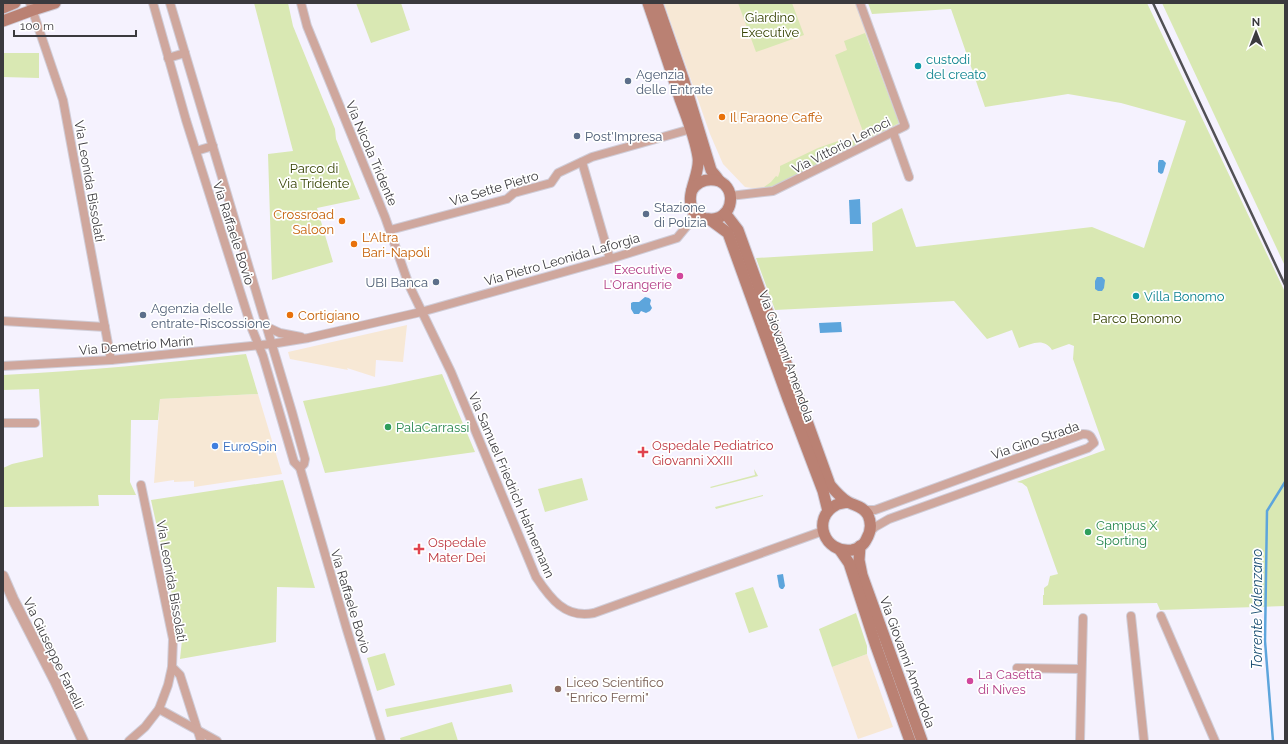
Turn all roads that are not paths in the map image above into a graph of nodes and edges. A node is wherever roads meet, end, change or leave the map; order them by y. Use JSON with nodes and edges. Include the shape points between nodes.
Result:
{"nodes":[{"id":1,"x":14,"y":3,"type":"edge"},
{"id":2,"x":55,"y":3,"type":"edge"},
{"id":3,"x":153,"y":3,"type":"edge"},
{"id":4,"x":170,"y":3,"type":"edge"},
{"id":5,"x":301,"y":3,"type":"edge"},
{"id":6,"x":648,"y":3,"type":"edge"},
{"id":7,"x":656,"y":3,"type":"edge"},
{"id":8,"x":860,"y":3,"type":"edge"},
{"id":9,"x":31,"y":6,"type":"edge"},
{"id":10,"x":3,"y":8,"type":"edge"},
{"id":11,"x":3,"y":22,"type":"edge"},
{"id":12,"x":185,"y":53,"type":"junction"},
{"id":13,"x":168,"y":58,"type":"junction"},
{"id":14,"x":691,"y":129,"type":"junction"},
{"id":15,"x":893,"y":132,"type":"junction"},
{"id":16,"x":213,"y":146,"type":"junction"},
{"id":17,"x":196,"y":151,"type":"junction"},
{"id":18,"x":582,"y":162,"type":"junction"},
{"id":19,"x":908,"y":177,"type":"dead end"},
{"id":20,"x":719,"y":181,"type":"junction"},
{"id":21,"x":692,"y":191,"type":"junction"},
{"id":22,"x":730,"y":196,"type":"junction"},
{"id":23,"x":693,"y":210,"type":"junction"},
{"id":24,"x":725,"y":213,"type":"junction"},
{"id":25,"x":709,"y":220,"type":"junction"},
{"id":26,"x":390,"y":230,"type":"junction"},
{"id":27,"x":610,"y":259,"type":"junction"},
{"id":28,"x":258,"y":298,"type":"junction"},
{"id":29,"x":243,"y":302,"type":"junction"},
{"id":30,"x":421,"y":312,"type":"junction"},
{"id":31,"x":3,"y":321,"type":"edge"},
{"id":32,"x":105,"y":327,"type":"junction"},
{"id":33,"x":267,"y":327,"type":"junction"},
{"id":34,"x":308,"y":338,"type":"junction"},
{"id":35,"x":271,"y":344,"type":"junction"},
{"id":36,"x":258,"y":345,"type":"junction"},
{"id":37,"x":111,"y":360,"type":"junction"},
{"id":38,"x":3,"y":366,"type":"edge"},
{"id":39,"x":3,"y":423,"type":"edge"},
{"id":40,"x":35,"y":423,"type":"dead end"},
{"id":41,"x":300,"y":468,"type":"junction"},
{"id":42,"x":141,"y":485,"type":"dead end"},
{"id":43,"x":848,"y":502,"type":"junction"},
{"id":44,"x":864,"y":510,"type":"junction"},
{"id":45,"x":828,"y":511,"type":"junction"},
{"id":46,"x":822,"y":531,"type":"junction"},
{"id":47,"x":870,"y":532,"type":"junction"},
{"id":48,"x":860,"y":546,"type":"junction"},
{"id":49,"x":840,"y":550,"type":"junction"},
{"id":50,"x":3,"y":576,"type":"edge"},
{"id":51,"x":1131,"y":616,"type":"dead end"},
{"id":52,"x":1161,"y":616,"type":"dead end"},
{"id":53,"x":1083,"y":618,"type":"dead end"},
{"id":54,"x":172,"y":667,"type":"junction"},
{"id":55,"x":1017,"y":668,"type":"dead end"},
{"id":56,"x":1081,"y":669,"type":"junction"},
{"id":57,"x":159,"y":709,"type":"junction"},
{"id":58,"x":198,"y":731,"type":"junction"},
{"id":59,"x":82,"y":741,"type":"edge"},
{"id":60,"x":129,"y":741,"type":"edge"},
{"id":61,"x":201,"y":741,"type":"edge"},
{"id":62,"x":217,"y":741,"type":"edge"},
{"id":63,"x":381,"y":741,"type":"edge"},
{"id":64,"x":910,"y":741,"type":"edge"},
{"id":65,"x":922,"y":741,"type":"edge"},
{"id":66,"x":1080,"y":741,"type":"edge"},
{"id":67,"x":1144,"y":741,"type":"edge"},
{"id":68,"x":1214,"y":741,"type":"edge"}],
"edges":[{"from":1,"to":10,"type":"main road"},
{"from":2,"to":9,"type":"main road"},
{"from":3,"to":13,"type":"street","name":"Via Raffaele Bovio"},
{"from":4,"to":12,"type":"street","name":"Via Raffaele Bovio"},
{"from":5,"to":26,"type":"street","name":"Via Nicola Tridente","via":[[306,26]]},
{"from":6,"to":14,"type":"main road"},
{"from":7,"to":20,"type":"main road","via":[[711,170]]},
{"from":8,"to":15,"type":"street","name":"Via Vittorio Lenoci","via":[[905,126]]},
{"from":9,"to":11,"type":"main road"},
{"from":9,"to":32,"type":"street","name":"Via Leonida Bissolati","via":[[63,100]]},
{"from":12,"to":13,"type":"street"},
{"from":12,"to":16,"type":"street","name":"Via Raffaele Bovio"},
{"from":13,"to":17,"type":"street","name":"Via Raffaele Bovio"},
{"from":14,"to":18,"type":"street","name":"Via Sette Pietro"},
{"from":14,"to":21,"type":"main road","via":[[699,159]]},
{"from":15,"to":19,"type":"street"},
{"from":15,"to":22,"type":"street","name":"Via Vittorio Lenoci","via":[[774,191]]},
{"from":16,"to":17,"type":"street"},
{"from":16,"to":28,"type":"street","name":"Via Raffaele Bovio"},
{"from":17,"to":29,"type":"street","name":"Via Raffaele Bovio"},
{"from":18,"to":26,"type":"street","name":"Via Sette Pietro","via":[[558,173],[551,183],[514,193],[507,199]]},
{"from":18,"to":27,"type":"street"},
{"from":20,"to":21,"type":"main road","via":[[706,179]]},
{"from":20,"to":22,"type":"main road","via":[[729,190]]},
{"from":21,"to":23,"type":"main road","via":[[690,197]]},
{"from":22,"to":24,"type":"main road","via":[[729,208]]},
{"from":23,"to":25,"type":"main road","name":"Via Giovanni Amendola"},
{"from":23,"to":27,"type":"street","name":"Via Pietro Leonida Laforgia","via":[[691,220],[677,238]]},
{"from":24,"to":25,"type":"main road"},
{"from":24,"to":43,"type":"main road","name":"Via Giovanni Amendola","via":[[738,230],[830,485]]},
{"from":25,"to":45,"type":"main road","name":"Via Giovanni Amendola","via":[[728,233],[823,491]]},
{"from":26,"to":30,"type":"street","name":"Via Nicola Tridente"},
{"from":27,"to":30,"type":"street","name":"Via Pietro Leonida Laforgia"},
{"from":28,"to":29,"type":"street"},
{"from":28,"to":33,"type":"street","name":"Via Raffaele Bovio"},
{"from":29,"to":36,"type":"street","name":"Via Raffaele Bovio"},
{"from":30,"to":34,"type":"street","name":"Via Pietro Leonida Laforgia"},
{"from":30,"to":46,"type":"street","name":"Via Samuel Friedrich Hahnemann","via":[[451,372],[536,576],[551,597],[566,610],[582,614],[594,613]]},
{"from":31,"to":32,"type":"street"},
{"from":32,"to":37,"type":"street","name":"Via Leonida Bissolati"},
{"from":33,"to":34,"type":"street","via":[[280,333]]},
{"from":33,"to":35,"type":"street","name":"Via Raffaele Bovio"},
{"from":34,"to":35,"type":"street","name":"Via Demetrio Marin"},
{"from":35,"to":36,"type":"street","name":"Via Demetrio Marin"},
{"from":35,"to":41,"type":"street","name":"Via Raffaele Bovio","via":[[305,459]]},
{"from":36,"to":37,"type":"street","name":"Via Demetrio Marin"},
{"from":36,"to":41,"type":"street","name":"Via Raffaele Bovio","via":[[294,462]]},
{"from":37,"to":38,"type":"street","name":"Via Demetrio Marin"},
{"from":39,"to":40,"type":"street"},
{"from":41,"to":63,"type":"street","name":"Via Raffaele Bovio"},
{"from":42,"to":54,"type":"street","name":"Via Leonida Bissolati","via":[[173,639]]},
{"from":43,"to":44,"type":"main road","name":"Via Giovanni Amendola"},
{"from":43,"to":45,"type":"main road","via":[[837,504]]},
{"from":44,"to":47,"type":"main road","via":[[871,523]]},
{"from":44,"to":47,"type":"street","name":"Via Gino Strada","via":[[880,509],[1083,434],[1091,436],[1094,443],[1088,448],[889,519]]},
{"from":45,"to":46,"type":"main road","via":[[823,520]]},
{"from":46,"to":49,"type":"main road","name":"Via Giovanni Amendola","via":[[826,541]]},
{"from":47,"to":48,"type":"main road","via":[[865,544]]},
{"from":48,"to":49,"type":"main road","via":[[855,550]]},
{"from":48,"to":65,"type":"main road","name":"Via Giovanni Amendola","via":[[862,575]]},
{"from":49,"to":64,"type":"main road","name":"Via Giovanni Amendola","via":[[849,563]]},
{"from":50,"to":59,"type":"street","name":"Via Giuseppe Fanelli"},
{"from":51,"to":67,"type":"street"},
{"from":52,"to":68,"type":"street"},
{"from":53,"to":56,"type":"street"},
{"from":54,"to":57,"type":"street","name":"Via Leonida Bissolati"},
{"from":54,"to":58,"type":"street","via":[[180,675]]},
{"from":55,"to":56,"type":"street"},
{"from":56,"to":66,"type":"street"},
{"from":57,"to":58,"type":"street"},
{"from":57,"to":60,"type":"street","name":"Via Leonida Bissolati","via":[[145,727]]},
{"from":58,"to":61,"type":"street"},
{"from":58,"to":62,"type":"street"}]}
